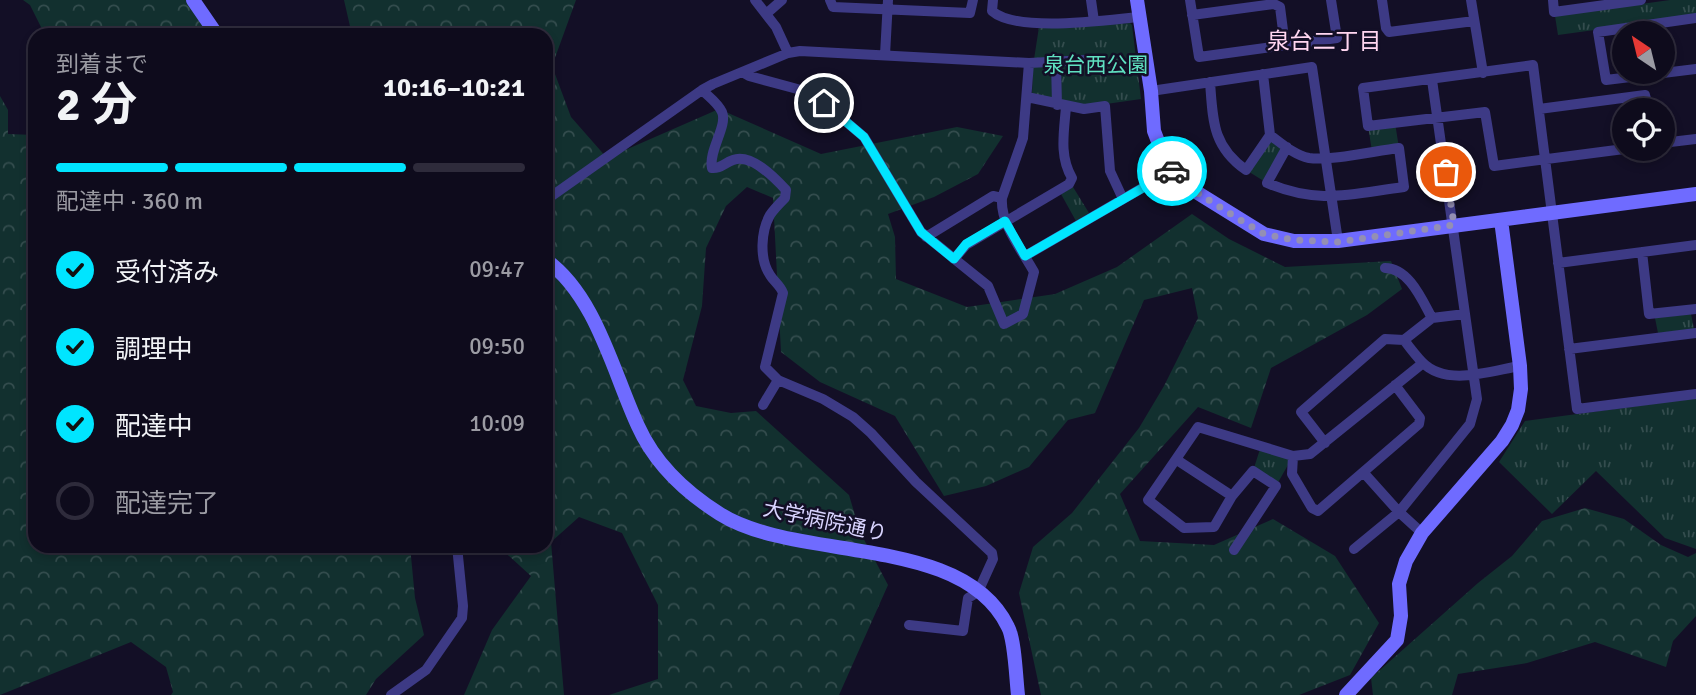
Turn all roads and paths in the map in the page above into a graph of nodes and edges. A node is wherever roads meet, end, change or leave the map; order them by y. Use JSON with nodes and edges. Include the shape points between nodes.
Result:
{"nodes":[{"id":1,"x":193,"y":0,"type":"edge"},
{"id":2,"x":755,"y":0,"type":"edge"},
{"id":3,"x":782,"y":0,"type":"edge"},
{"id":4,"x":830,"y":0,"type":"edge"},
{"id":5,"x":973,"y":0,"type":"edge"},
{"id":6,"x":993,"y":0,"type":"edge"},
{"id":7,"x":1091,"y":0,"type":"edge"},
{"id":8,"x":1137,"y":0,"type":"edge"},
{"id":9,"x":1190,"y":0,"type":"edge"},
{"id":10,"x":1331,"y":0,"type":"edge"},
{"id":11,"x":1382,"y":0,"type":"edge"},
{"id":12,"x":1471,"y":0,"type":"edge"},
{"id":13,"x":1553,"y":0,"type":"edge"},
{"id":14,"x":1642,"y":0,"type":"edge"},
{"id":15,"x":1591,"y":4,"type":"edge"},
{"id":16,"x":887,"y":5,"type":"edge"},
{"id":17,"x":766,"y":14,"type":"junction"},
{"id":18,"x":1192,"y":15,"type":"junction"},
{"id":19,"x":1139,"y":17,"type":"junction"},
{"id":20,"x":1696,"y":18,"type":"edge"},
{"id":21,"x":1094,"y":21,"type":"junction"},
{"id":22,"x":1474,"y":21,"type":"junction"},
{"id":23,"x":212,"y":28,"type":"edge"},
{"id":24,"x":1285,"y":46,"type":"junction"},
{"id":25,"x":788,"y":53,"type":"junction"},
{"id":26,"x":885,"y":55,"type":"junction"},
{"id":27,"x":1086,"y":60,"type":"dead end"},
{"id":28,"x":1056,"y":62,"type":"junction"},
{"id":29,"x":1029,"y":63,"type":"junction"},
{"id":30,"x":1696,"y":69,"type":"edge"},
{"id":31,"x":742,"y":72,"type":"junction"},
{"id":32,"x":1483,"y":73,"type":"junction"},
{"id":33,"x":1263,"y":75,"type":"junction"},
{"id":34,"x":1432,"y":80,"type":"junction"},
{"id":35,"x":1210,"y":82,"type":"junction"},
{"id":36,"x":702,"y":90,"type":"junction"},
{"id":37,"x":1151,"y":91,"type":"junction"},
{"id":38,"x":1027,"y":97,"type":"junction"},
{"id":39,"x":1617,"y":98,"type":"edge"},
{"id":40,"x":1647,"y":98,"type":"edge"},
{"id":41,"x":1612,"y":99,"type":"edge"},
{"id":42,"x":1062,"y":106,"type":"junction"},
{"id":43,"x":1539,"y":109,"type":"junction"},
{"id":44,"x":1438,"y":119,"type":"junction"},
{"id":45,"x":1270,"y":135,"type":"junction"},
{"id":46,"x":1696,"y":139,"type":"edge"},
{"id":47,"x":1675,"y":141,"type":"edge"},
{"id":48,"x":1287,"y":147,"type":"junction"},
{"id":49,"x":1612,"y":151,"type":"edge"},
{"id":50,"x":1325,"y":158,"type":"junction"},
{"id":51,"x":1545,"y":159,"type":"junction"},
{"id":52,"x":1175,"y":169,"type":"junction"},
{"id":53,"x":1696,"y":194,"type":"edge"},
{"id":54,"x":553,"y":195,"type":"edge"},
{"id":55,"x":1332,"y":197,"type":"junction"},
{"id":56,"x":1002,"y":198,"type":"junction"},
{"id":57,"x":1123,"y":199,"type":"junction"},
{"id":58,"x":1552,"y":212,"type":"junction"},
{"id":59,"x":1501,"y":220,"type":"junction"},
{"id":60,"x":1005,"y":221,"type":"junction"},
{"id":61,"x":1454,"y":225,"type":"junction"},
{"id":62,"x":926,"y":237,"type":"junction"},
{"id":63,"x":1338,"y":242,"type":"junction"},
{"id":64,"x":1696,"y":245,"type":"edge"},
{"id":65,"x":1642,"y":252,"type":"junction"},
{"id":66,"x":1025,"y":256,"type":"junction"},
{"id":67,"x":954,"y":259,"type":"junction"},
{"id":68,"x":1559,"y":263,"type":"junction"},
{"id":69,"x":553,"y":266,"type":"edge"},
{"id":70,"x":1384,"y":268,"type":"dead end"},
{"id":71,"x":1696,"y":309,"type":"edge"},
{"id":72,"x":1465,"y":314,"type":"junction"},
{"id":73,"x":1432,"y":318,"type":"junction"},
{"id":74,"x":1696,"y":333,"type":"edge"},
{"id":75,"x":1404,"y":341,"type":"junction"},
{"id":76,"x":1569,"y":349,"type":"junction"},
{"id":77,"x":1423,"y":363,"type":"junction"},
{"id":78,"x":1520,"y":366,"type":"junction"},
{"id":79,"x":1472,"y":373,"type":"junction"},
{"id":80,"x":778,"y":380,"type":"junction"},
{"id":81,"x":1395,"y":386,"type":"junction"},
{"id":82,"x":1696,"y":394,"type":"edge"},
{"id":83,"x":763,"y":405,"type":"dead end"},
{"id":84,"x":1325,"y":443,"type":"junction"},
{"id":85,"x":1293,"y":456,"type":"junction"},
{"id":86,"x":1177,"y":460,"type":"junction"},
{"id":87,"x":1364,"y":473,"type":"junction"},
{"id":88,"x":1232,"y":496,"type":"junction"},
{"id":89,"x":1399,"y":512,"type":"junction"},
{"id":90,"x":1422,"y":533,"type":"junction"},
{"id":91,"x":1354,"y":549,"type":"dead end"},
{"id":92,"x":1234,"y":550,"type":"dead end"},
{"id":93,"x":458,"y":553,"type":"edge"},
{"id":94,"x":978,"y":592,"type":"junction"},
{"id":95,"x":909,"y":625,"type":"dead end"},
{"id":96,"x":391,"y":695,"type":"edge"},
{"id":97,"x":1018,"y":695,"type":"edge"},
{"id":98,"x":1346,"y":695,"type":"edge"}],
"edges":[{"from":1,"to":23,"type":"street"},
{"from":2,"to":17,"type":"street"},
{"from":3,"to":17,"type":"street"},
{"from":4,"to":16,"type":"street","via":[[833,7]]},
{"from":5,"to":16,"type":"street","via":[[970,13]]},
{"from":6,"to":21,"type":"street","via":[[992,11],[998,16],[1033,23]]},
{"from":7,"to":21,"type":"street"},
{"from":8,"to":19,"type":"street"},
{"from":9,"to":18,"type":"street"},
{"from":10,"to":24,"type":"street","via":[[1337,38]]},
{"from":11,"to":22,"type":"street","via":[[1389,32]]},
{"from":12,"to":22,"type":"street"},
{"from":13,"to":15,"type":"street","via":[[1554,12]]},
{"from":14,"to":15,"type":"street"},
{"from":16,"to":26,"type":"street"},
{"from":17,"to":25,"type":"street"},
{"from":18,"to":24,"type":"street","via":[[1274,4],[1280,7]]},
{"from":18,"to":24,"type":"street","via":[[1199,57]]},
{"from":19,"to":21,"type":"street"},
{"from":19,"to":37,"type":"street"},
{"from":20,"to":30,"type":"street","via":[[1598,32],[1606,80]]},
{"from":22,"to":32,"type":"street"},
{"from":25,"to":26,"type":"street"},
{"from":25,"to":31,"type":"street"},
{"from":26,"to":29,"type":"street"},
{"from":27,"to":28,"type":"street"},
{"from":28,"to":29,"type":"street"},
{"from":28,"to":42,"type":"street"},
{"from":29,"to":38,"type":"street"},
{"from":31,"to":36,"type":"street"},
{"from":31,"to":62,"type":"street","via":[[801,90],[858,131]]},
{"from":32,"to":34,"type":"street"},
{"from":32,"to":43,"type":"street","via":[[1533,65]]},
{"from":33,"to":35,"type":"street"},
{"from":33,"to":45,"type":"street"},
{"from":33,"to":50,"type":"street","via":[[1312,67]]},
{"from":34,"to":44,"type":"street"},
{"from":34,"to":44,"type":"street","via":[[1363,88],[1367,126]]},
{"from":35,"to":37,"type":"street"},
{"from":35,"to":45,"type":"street","via":[[1217,137],[1237,164],[1245,170]]},
{"from":36,"to":54,"type":"street"},
{"from":36,"to":80,"type":"street","via":[[723,113],[712,168],[746,160],[786,190],[785,198],[771,213],[763,250],[768,272],[783,293],[765,367]]},
{"from":37,"to":52,"type":"street","via":[[1154,131]]},
{"from":38,"to":42,"type":"street"},
{"from":38,"to":56,"type":"street","via":[[1020,149]]},
{"from":39,"to":40,"type":"street","via":[[1646,94]]},
{"from":41,"to":43,"type":"street"},
{"from":42,"to":57,"type":"street","via":[[1105,106],[1110,171]]},
{"from":42,"to":60,"type":"street","via":[[1062,154],[1072,178]]},
{"from":43,"to":51,"type":"street"},
{"from":44,"to":51,"type":"street","via":[[1485,112],[1494,166]]},
{"from":44,"to":61,"type":"street"},
{"from":45,"to":48,"type":"street"},
{"from":46,"to":47,"type":"street"},
{"from":48,"to":50,"type":"street","via":[[1308,158]]},
{"from":48,"to":55,"type":"street","via":[[1267,183],[1298,194]]},
{"from":49,"to":51,"type":"street"},
{"from":50,"to":55,"type":"street"},
{"from":50,"to":55,"type":"street","via":[[1399,148],[1404,187]]},
{"from":51,"to":58,"type":"street"},
{"from":52,"to":57,"type":"street"},
{"from":52,"to":63,"type":"street","via":[[1193,190],[1264,234]]},
{"from":53,"to":58,"type":"street"},
{"from":55,"to":63,"type":"street"},
{"from":56,"to":60,"type":"street"},
{"from":56,"to":62,"type":"street","via":[[993,195]]},
{"from":57,"to":66,"type":"street"},
{"from":58,"to":59,"type":"street"},
{"from":58,"to":68,"type":"street"},
{"from":59,"to":61,"type":"street"},
{"from":59,"to":78,"type":"street"},
{"from":60,"to":66,"type":"street"},
{"from":60,"to":67,"type":"street","via":[[966,244]]},
{"from":61,"to":63,"type":"street"},
{"from":61,"to":72,"type":"street"},
{"from":62,"to":67,"type":"street"},
{"from":64,"to":65,"type":"street"},
{"from":65,"to":68,"type":"street"},
{"from":65,"to":71,"type":"street","via":[[1649,314]]},
{"from":66,"to":67,"type":"street","via":[[1034,272],[1023,314],[1004,324],[988,286]]},
{"from":68,"to":76,"type":"street"},
{"from":69,"to":94,"type":"street","name":"大学病院通り","via":[[581,298],[638,428],[666,471],[688,491],[722,516],[764,533],[906,559],[951,573]]},
{"from":70,"to":73,"type":"street","via":[[1398,271],[1411,284]]},
{"from":72,"to":73,"type":"street"},
{"from":72,"to":79,"type":"street"},
{"from":73,"to":75,"type":"street"},
{"from":74,"to":76,"type":"street"},
{"from":75,"to":77,"type":"street"},
{"from":75,"to":84,"type":"street","via":[[1385,339],[1301,412]]},
{"from":76,"to":82,"type":"street","via":[[1577,409]]},
{"from":77,"to":79,"type":"street","via":[[1439,374]]},
{"from":77,"to":81,"type":"street"},
{"from":78,"to":79,"type":"street"},
{"from":78,"to":90,"type":"street","via":[[1521,389],[1512,425]]},
{"from":79,"to":89,"type":"street","via":[[1477,399],[1470,424]]},
{"from":80,"to":83,"type":"street"},
{"from":80,"to":94,"type":"street","via":[[853,417],[989,549],[993,559]]},
{"from":81,"to":84,"type":"street"},
{"from":81,"to":87,"type":"street","via":[[1420,418],[1419,424]]},
{"from":84,"to":85,"type":"street","via":[[1310,454]]},
{"from":85,"to":86,"type":"street","via":[[1198,427]]},
{"from":85,"to":87,"type":"street","via":[[1292,474],[1318,512]]},
{"from":86,"to":88,"type":"street"},
{"from":86,"to":88,"type":"street","via":[[1148,500],[1184,528],[1214,527]]},
{"from":87,"to":89,"type":"street"},
{"from":88,"to":92,"type":"street","via":[[1253,471],[1276,486]]},
{"from":89,"to":90,"type":"street"},
{"from":89,"to":91,"type":"street"},
{"from":90,"to":98,"type":"street","via":[[1399,584],[1397,640]]},
{"from":93,"to":96,"type":"street","via":[[462,618],[426,670]]},
{"from":94,"to":95,"type":"street","via":[[968,598],[963,631]]},
{"from":94,"to":97,"type":"street","name":"大学病院通り","via":[[1010,628]]}]}
